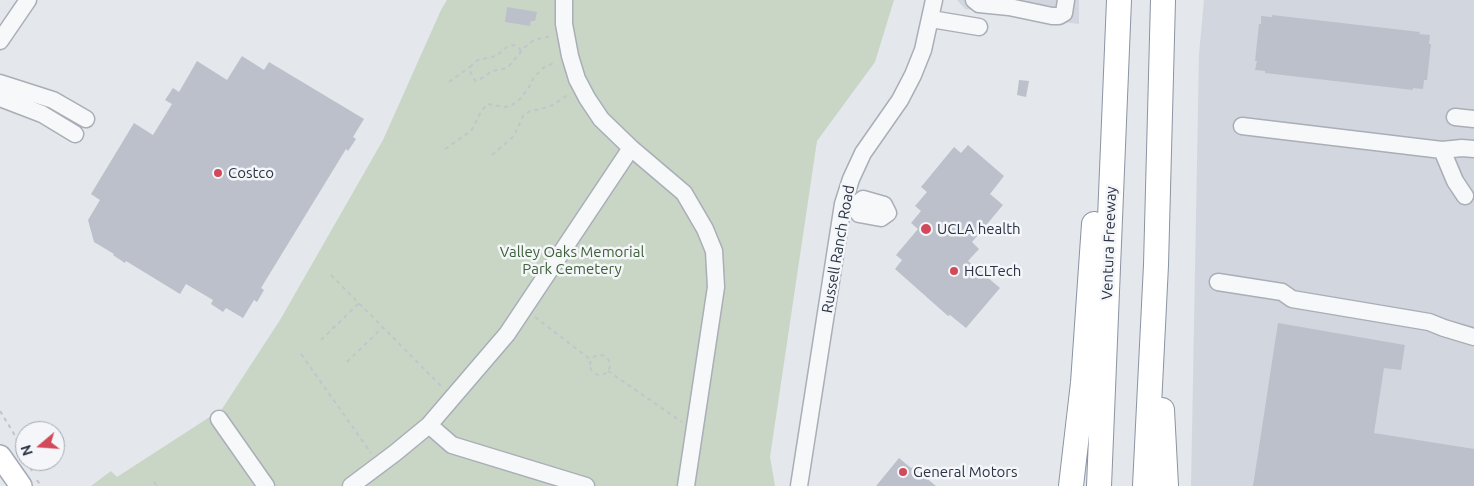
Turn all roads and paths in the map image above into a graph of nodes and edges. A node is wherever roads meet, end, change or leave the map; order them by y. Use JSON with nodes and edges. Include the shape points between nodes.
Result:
{"nodes":[{"id":1,"x":28,"y":0,"type":"edge"},
{"id":2,"x":564,"y":0,"type":"edge"},
{"id":3,"x":934,"y":0,"type":"edge"},
{"id":4,"x":974,"y":0,"type":"edge"},
{"id":5,"x":1066,"y":0,"type":"edge"},
{"id":6,"x":1119,"y":0,"type":"edge"},
{"id":7,"x":1163,"y":0,"type":"edge"},
{"id":8,"x":931,"y":19,"type":"junction"},
{"id":9,"x":979,"y":27,"type":"dead end"},
{"id":10,"x":566,"y":34,"type":"junction"},
{"id":11,"x":0,"y":41,"type":"edge"},
{"id":12,"x":522,"y":51,"type":"junction"},
{"id":13,"x":571,"y":59,"type":"junction"},
{"id":14,"x":471,"y":66,"type":"junction"},
{"id":15,"x":449,"y":82,"type":"dead end"},
{"id":16,"x":0,"y":83,"type":"edge"},
{"id":17,"x":580,"y":86,"type":"junction"},
{"id":18,"x":0,"y":98,"type":"edge"},
{"id":19,"x":1455,"y":117,"type":"dead end"},
{"id":20,"x":86,"y":119,"type":"dead end"},
{"id":21,"x":1474,"y":119,"type":"edge"},
{"id":22,"x":1242,"y":126,"type":"dead end"},
{"id":23,"x":75,"y":134,"type":"dead end"},
{"id":24,"x":1113,"y":143,"type":"junction"},
{"id":25,"x":631,"y":148,"type":"junction"},
{"id":26,"x":446,"y":149,"type":"dead end"},
{"id":27,"x":1474,"y":149,"type":"edge"},
{"id":28,"x":1442,"y":150,"type":"junction"},
{"id":29,"x":492,"y":155,"type":"dead end"},
{"id":30,"x":1465,"y":196,"type":"dead end"},
{"id":31,"x":848,"y":205,"type":"junction"},
{"id":32,"x":889,"y":213,"type":"dead end"},
{"id":33,"x":1156,"y":265,"type":"junction"},
{"id":34,"x":331,"y":275,"type":"dead end"},
{"id":35,"x":1218,"y":282,"type":"dead end"},
{"id":36,"x":358,"y":303,"type":"junction"},
{"id":37,"x":524,"y":309,"type":"junction"},
{"id":38,"x":383,"y":327,"type":"junction"},
{"id":39,"x":1474,"y":337,"type":"edge"},
{"id":40,"x":321,"y":340,"type":"dead end"},
{"id":41,"x":301,"y":354,"type":"dead end"},
{"id":42,"x":591,"y":360,"type":"junction"},
{"id":43,"x":347,"y":362,"type":"dead end"},
{"id":44,"x":608,"y":371,"type":"junction"},
{"id":45,"x":452,"y":398,"type":"junction"},
{"id":46,"x":0,"y":411,"type":"edge"},
{"id":47,"x":219,"y":419,"type":"dead end"},
{"id":48,"x":428,"y":425,"type":"junction"},
{"id":49,"x":694,"y":431,"type":"junction"},
{"id":50,"x":15,"y":436,"type":"edge"},
{"id":51,"x":0,"y":456,"type":"edge"},
{"id":52,"x":379,"y":465,"type":"junction"},
{"id":53,"x":154,"y":482,"type":"dead end"},
{"id":54,"x":21,"y":486,"type":"edge"},
{"id":55,"x":157,"y":486,"type":"edge"},
{"id":56,"x":266,"y":486,"type":"edge"},
{"id":57,"x":351,"y":486,"type":"edge"},
{"id":58,"x":586,"y":486,"type":"edge"},
{"id":59,"x":686,"y":486,"type":"edge"},
{"id":60,"x":799,"y":486,"type":"edge"},
{"id":61,"x":1071,"y":486,"type":"edge"},
{"id":62,"x":1099,"y":486,"type":"edge"},
{"id":63,"x":1145,"y":486,"type":"edge"},
{"id":64,"x":1166,"y":486,"type":"edge"}],
"edges":[{"from":1,"to":11,"type":"street"},
{"from":2,"to":10,"type":"street"},
{"from":3,"to":8,"type":"street","name":"Russell Ranch Road"},
{"from":4,"to":5,"type":"street","via":[[979,4],[1052,16],[1064,14]]},
{"from":6,"to":24,"type":"highway","name":"Ventura Freeway"},
{"from":7,"to":33,"type":"highway"},
{"from":8,"to":9,"type":"street"},
{"from":8,"to":31,"type":"street","name":"Russell Ranch Road","via":[[913,75],[900,100],[863,153],[851,178]]},
{"from":10,"to":12,"type":"path","via":[[534,40]]},
{"from":10,"to":13,"type":"street"},
{"from":12,"to":14,"type":"path","via":[[513,45]]},
{"from":12,"to":14,"type":"path","via":[[509,66],[476,81],[470,71]]},
{"from":13,"to":17,"type":"street"},
{"from":13,"to":26,"type":"path","via":[[543,68],[512,105],[488,104],[471,131]]},
{"from":14,"to":15,"type":"path"},
{"from":16,"to":20,"type":"street","via":[[53,100]]},
{"from":17,"to":25,"type":"street","via":[[601,119]]},
{"from":17,"to":29,"type":"path","via":[[553,105],[523,116],[514,136]]},
{"from":18,"to":23,"type":"street","via":[[42,114]]},
{"from":19,"to":21,"type":"street"},
{"from":22,"to":28,"type":"street"},
{"from":24,"to":61,"type":"highway","via":[[1097,178],[1083,383]]},
{"from":24,"to":62,"type":"highway","name":"Ventura Freeway"},
{"from":25,"to":37,"type":"street"},
{"from":25,"to":49,"type":"street","via":[[684,193],[714,252],[716,287]]},
{"from":27,"to":28,"type":"street"},
{"from":28,"to":30,"type":"street","via":[[1455,182]]},
{"from":31,"to":32,"type":"street","via":[[863,199],[884,205]]},
{"from":31,"to":60,"type":"street","name":"Russell Ranch Road"},
{"from":33,"to":63,"type":"highway"},
{"from":33,"to":64,"type":"highway"},
{"from":34,"to":36,"type":"path"},
{"from":35,"to":39,"type":"street","via":[[1282,292],[1292,299],[1429,322]]},
{"from":36,"to":38,"type":"path"},
{"from":36,"to":40,"type":"path"},
{"from":37,"to":42,"type":"path"},
{"from":37,"to":45,"type":"street","via":[[507,334]]},
{"from":38,"to":43,"type":"path"},
{"from":38,"to":45,"type":"path"},
{"from":41,"to":52,"type":"path"},
{"from":42,"to":44,"type":"path","via":[[593,372],[603,374]]},
{"from":42,"to":44,"type":"path","via":[[599,354],[606,356],[610,365]]},
{"from":44,"to":49,"type":"path"},
{"from":45,"to":48,"type":"street"},
{"from":46,"to":50,"type":"path"},
{"from":47,"to":56,"type":"street"},
{"from":48,"to":52,"type":"street"},
{"from":48,"to":58,"type":"street","via":[[452,445]]},
{"from":49,"to":59,"type":"street"},
{"from":51,"to":54,"type":"main road"},
{"from":52,"to":57,"type":"street"},
{"from":53,"to":55,"type":"path"}]}
